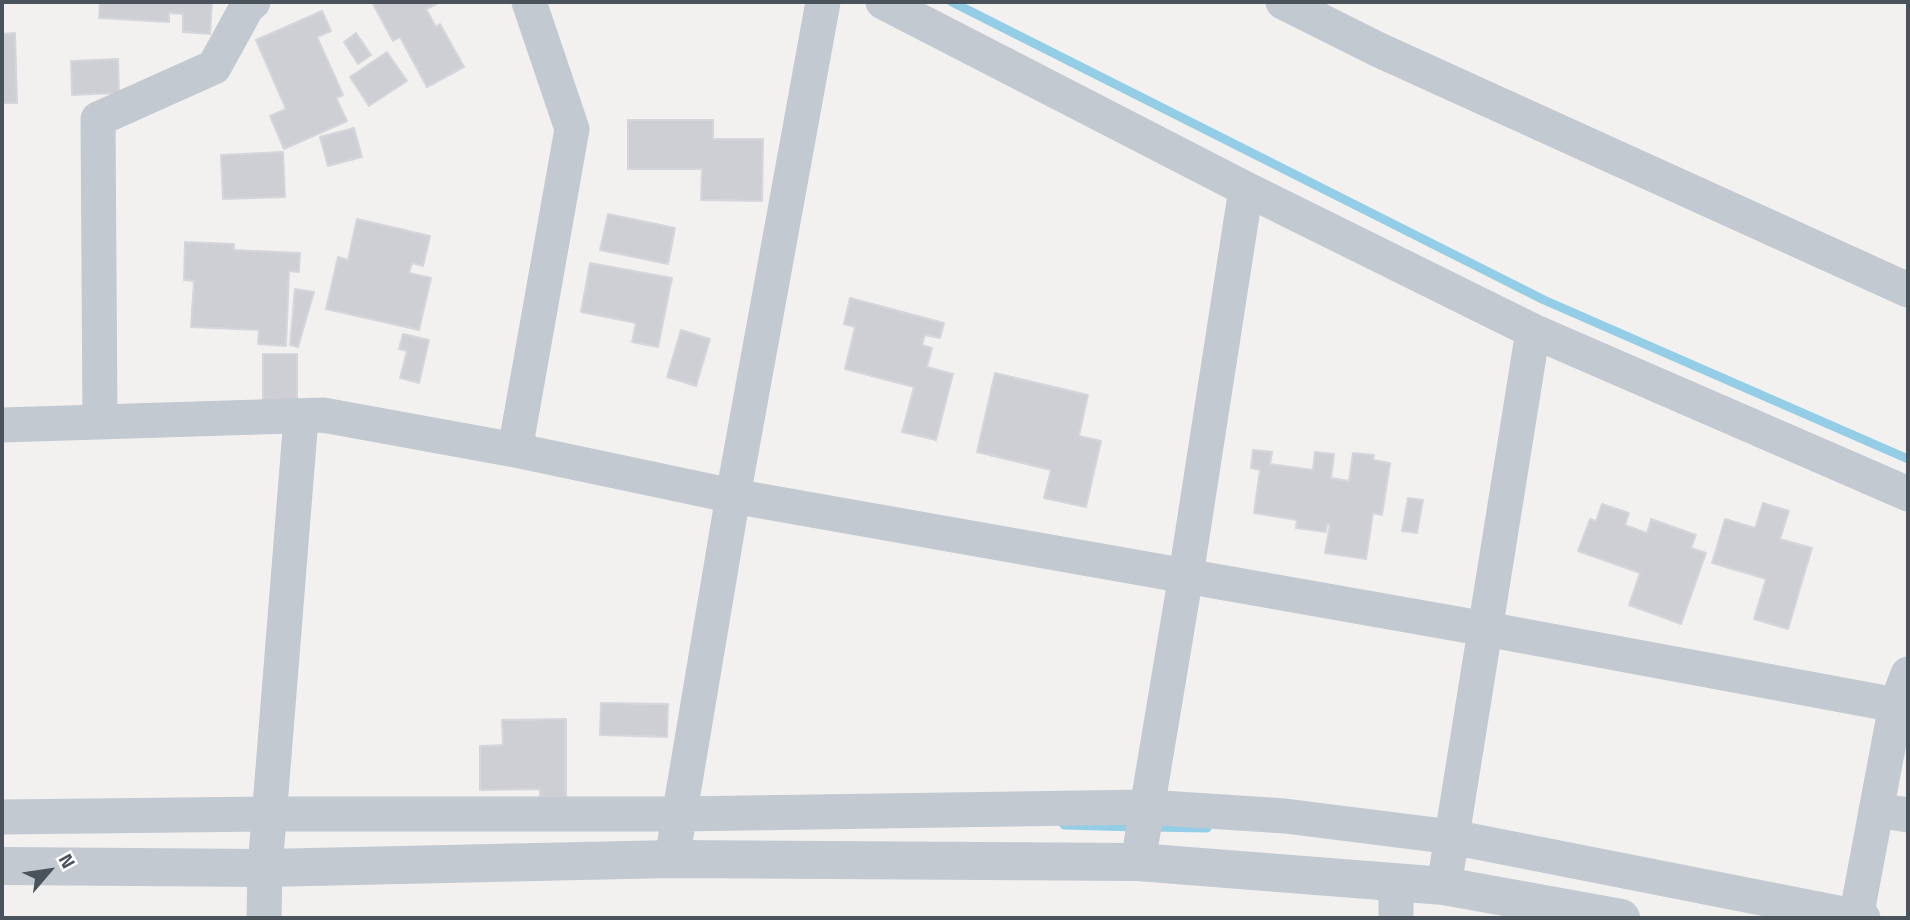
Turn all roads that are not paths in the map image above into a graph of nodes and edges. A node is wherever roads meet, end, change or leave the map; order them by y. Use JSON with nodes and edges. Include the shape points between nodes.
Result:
{"nodes":[{"id":1,"x":253,"y":2,"type":"edge"},
{"id":2,"x":529,"y":2,"type":"edge"},
{"id":3,"x":823,"y":2,"type":"edge"},
{"id":4,"x":883,"y":2,"type":"edge"},
{"id":5,"x":1283,"y":2,"type":"edge"},
{"id":6,"x":1246,"y":190,"type":"junction"},
{"id":7,"x":1908,"y":290,"type":"edge"},
{"id":8,"x":1533,"y":331,"type":"junction"},
{"id":9,"x":301,"y":418,"type":"junction"},
{"id":10,"x":100,"y":422,"type":"junction"},
{"id":11,"x":2,"y":425,"type":"edge"},
{"id":12,"x":515,"y":450,"type":"junction"},
{"id":13,"x":1908,"y":494,"type":"edge"},
{"id":14,"x":733,"y":496,"type":"junction"},
{"id":15,"x":1186,"y":575,"type":"junction"},
{"id":16,"x":1486,"y":629,"type":"junction"},
{"id":17,"x":1902,"y":689,"type":"edge"},
{"id":18,"x":1147,"y":807,"type":"junction"},
{"id":19,"x":1892,"y":813,"type":"edge"},
{"id":20,"x":269,"y":814,"type":"junction"},
{"id":21,"x":680,"y":814,"type":"junction"},
{"id":22,"x":2,"y":817,"type":"edge"},
{"id":23,"x":1452,"y":837,"type":"junction"},
{"id":24,"x":672,"y":859,"type":"junction"},
{"id":25,"x":1138,"y":862,"type":"junction"},
{"id":26,"x":2,"y":866,"type":"edge"},
{"id":27,"x":265,"y":868,"type":"junction"},
{"id":28,"x":1444,"y":886,"type":"junction"},
{"id":29,"x":1396,"y":900,"type":"edge"},
{"id":30,"x":264,"y":918,"type":"edge"},
{"id":31,"x":1620,"y":918,"type":"edge"},
{"id":32,"x":1858,"y":918,"type":"edge"}],
"edges":[{"from":1,"to":10,"type":"street","via":[[214,66],[98,119]]},
{"from":2,"to":12,"type":"street","via":[[572,129]]},
{"from":3,"to":14,"type":"street"},
{"from":4,"to":6,"type":"street"},
{"from":5,"to":7,"type":"street"},
{"from":6,"to":8,"type":"street"},
{"from":6,"to":15,"type":"street"},
{"from":8,"to":13,"type":"street"},
{"from":8,"to":16,"type":"street"},
{"from":9,"to":10,"type":"street"},
{"from":9,"to":12,"type":"street","via":[[323,415]]},
{"from":9,"to":20,"type":"street"},
{"from":10,"to":11,"type":"street"},
{"from":12,"to":14,"type":"street"},
{"from":14,"to":15,"type":"street"},
{"from":14,"to":21,"type":"street"},
{"from":15,"to":16,"type":"street"},
{"from":15,"to":18,"type":"street"},
{"from":16,"to":17,"type":"street"},
{"from":16,"to":23,"type":"street"},
{"from":17,"to":19,"type":"street"},
{"from":18,"to":21,"type":"street"},
{"from":18,"to":23,"type":"street","via":[[1285,816]]},
{"from":18,"to":25,"type":"street"},
{"from":19,"to":32,"type":"street"},
{"from":20,"to":21,"type":"street"},
{"from":20,"to":22,"type":"street"},
{"from":20,"to":27,"type":"street"},
{"from":21,"to":24,"type":"street"},
{"from":23,"to":28,"type":"street"},
{"from":23,"to":32,"type":"street"},
{"from":24,"to":25,"type":"street"},
{"from":24,"to":27,"type":"street"},
{"from":25,"to":29,"type":"street"},
{"from":26,"to":27,"type":"street"},
{"from":27,"to":30,"type":"street"},
{"from":28,"to":29,"type":"street"},
{"from":28,"to":31,"type":"street"}]}
